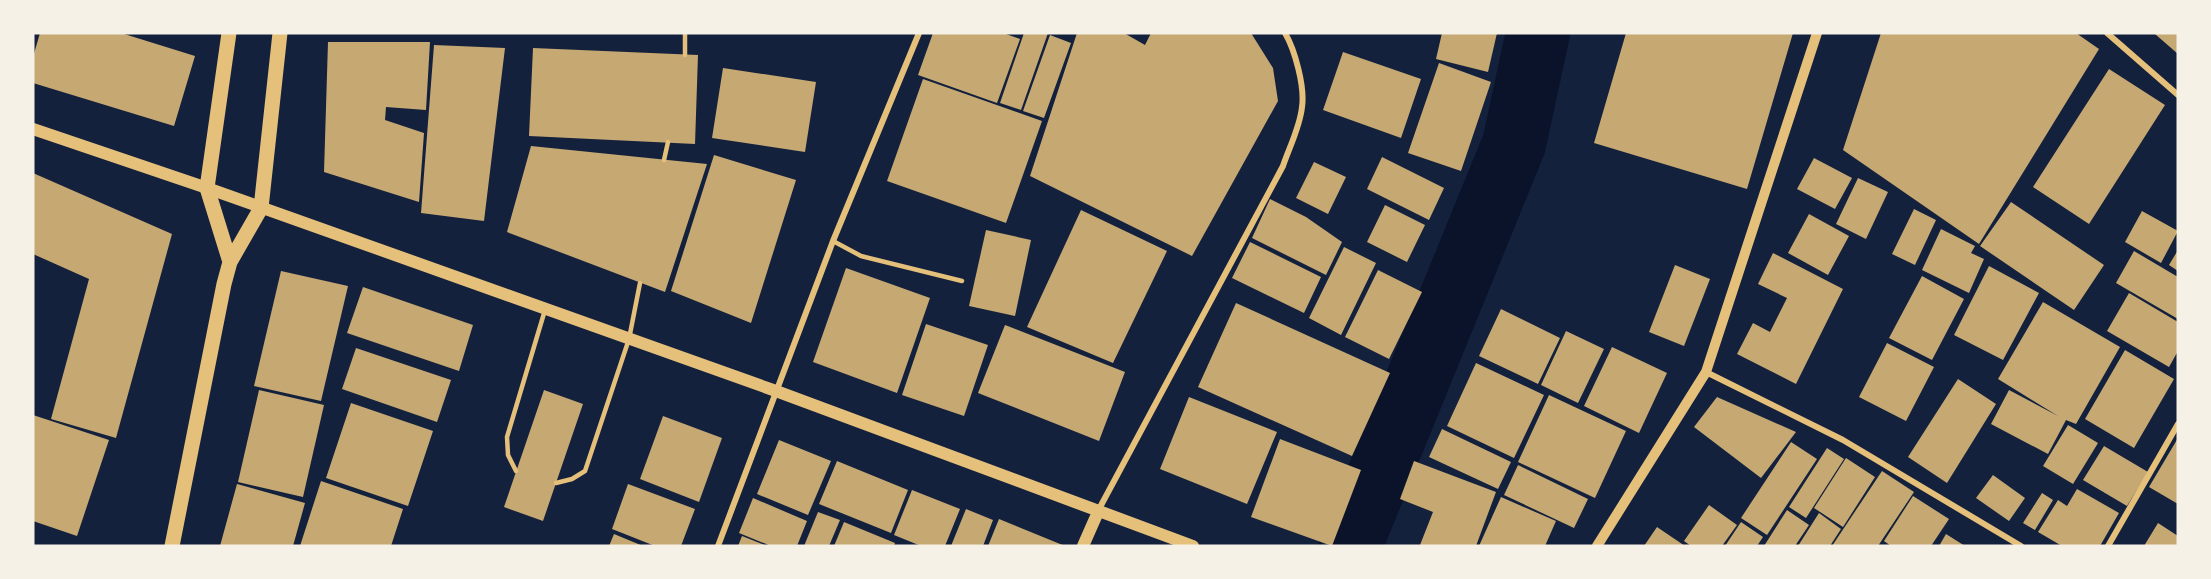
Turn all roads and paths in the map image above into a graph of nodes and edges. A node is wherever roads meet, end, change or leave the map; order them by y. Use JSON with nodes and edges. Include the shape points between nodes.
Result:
{"nodes":[{"id":1,"x":230,"y":33,"type":"edge"},
{"id":2,"x":280,"y":33,"type":"edge"},
{"id":3,"x":685,"y":33,"type":"edge"},
{"id":4,"x":919,"y":33,"type":"edge"},
{"id":5,"x":1285,"y":33,"type":"edge"},
{"id":6,"x":1817,"y":33,"type":"edge"},
{"id":7,"x":2107,"y":33,"type":"edge"},
{"id":8,"x":685,"y":55,"type":"dead end"},
{"id":9,"x":2178,"y":95,"type":"edge"},
{"id":10,"x":33,"y":129,"type":"edge"},
{"id":11,"x":668,"y":142,"type":"dead end"},
{"id":12,"x":664,"y":160,"type":"dead end"},
{"id":13,"x":207,"y":188,"type":"junction"},
{"id":14,"x":261,"y":208,"type":"junction"},
{"id":15,"x":833,"y":241,"type":"junction"},
{"id":16,"x":230,"y":262,"type":"junction"},
{"id":17,"x":962,"y":281,"type":"dead end"},
{"id":18,"x":640,"y":283,"type":"dead end"},
{"id":19,"x":546,"y":309,"type":"junction"},
{"id":20,"x":629,"y":339,"type":"junction"},
{"id":21,"x":1706,"y":372,"type":"junction"},
{"id":22,"x":776,"y":391,"type":"junction"},
{"id":23,"x":2178,"y":424,"type":"edge"},
{"id":24,"x":516,"y":471,"type":"dead end"},
{"id":25,"x":556,"y":483,"type":"dead end"},
{"id":26,"x":1098,"y":512,"type":"junction"},
{"id":27,"x":1602,"y":544,"type":"edge"},
{"id":28,"x":172,"y":546,"type":"edge"},
{"id":29,"x":718,"y":546,"type":"edge"},
{"id":30,"x":1083,"y":546,"type":"edge"},
{"id":31,"x":1193,"y":546,"type":"edge"},
{"id":32,"x":2021,"y":546,"type":"edge"},
{"id":33,"x":2108,"y":546,"type":"edge"}],
"edges":[{"from":1,"to":13,"type":"main road"},
{"from":2,"to":14,"type":"main road"},
{"from":3,"to":8,"type":"lane"},
{"from":4,"to":15,"type":"street"},
{"from":5,"to":26,"type":"street","via":[[1297,63],[1303,106],[1283,166]]},
{"from":6,"to":21,"type":"street"},
{"from":7,"to":9,"type":"street"},
{"from":10,"to":13,"type":"main road"},
{"from":11,"to":12,"type":"lane"},
{"from":13,"to":14,"type":"main road"},
{"from":13,"to":16,"type":"main road"},
{"from":14,"to":16,"type":"main road"},
{"from":14,"to":19,"type":"main road"},
{"from":15,"to":17,"type":"lane","via":[[861,256]]},
{"from":15,"to":22,"type":"street"},
{"from":16,"to":28,"type":"main road"},
{"from":18,"to":20,"type":"lane"},
{"from":19,"to":20,"type":"main road"},
{"from":19,"to":24,"type":"lane","via":[[507,438],[508,455]]},
{"from":20,"to":22,"type":"main road"},
{"from":20,"to":25,"type":"lane","via":[[585,471]]},
{"from":21,"to":27,"type":"street"},
{"from":21,"to":32,"type":"street","via":[[1844,440]]},
{"from":22,"to":26,"type":"main road"},
{"from":22,"to":29,"type":"street"},
{"from":23,"to":33,"type":"street"},
{"from":26,"to":30,"type":"main road"},
{"from":26,"to":31,"type":"main road"}]}
